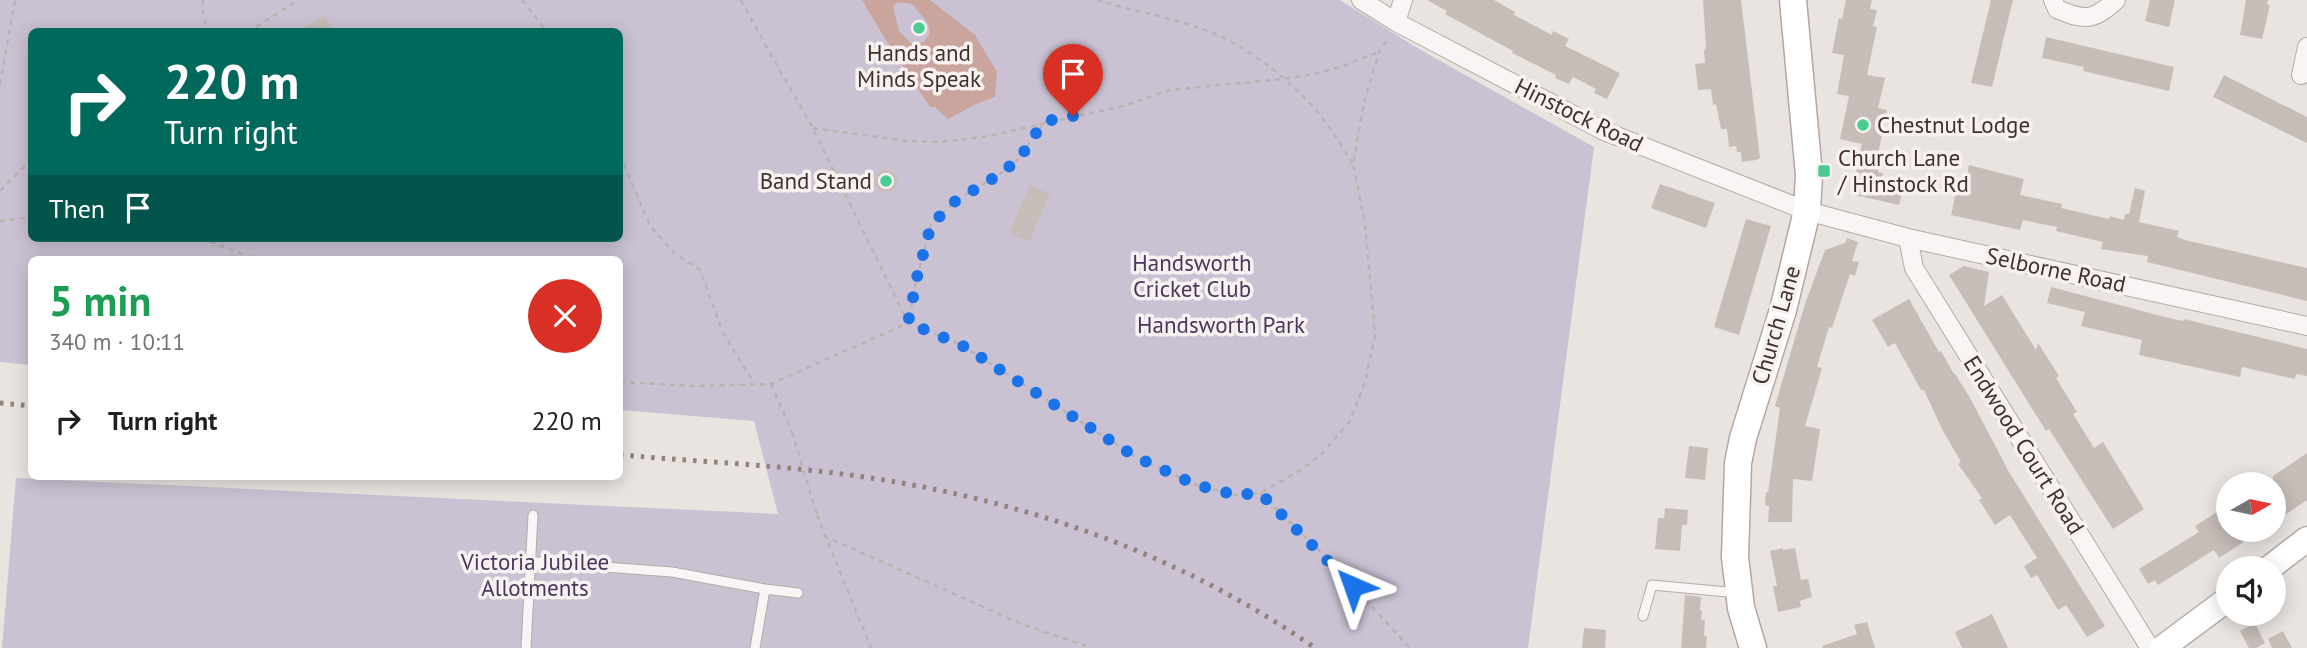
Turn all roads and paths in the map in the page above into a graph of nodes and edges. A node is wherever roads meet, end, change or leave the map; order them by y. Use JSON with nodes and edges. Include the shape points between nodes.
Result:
{"nodes":[{"id":1,"x":15,"y":0,"type":"edge"},
{"id":2,"x":202,"y":0,"type":"edge"},
{"id":3,"x":298,"y":0,"type":"edge"},
{"id":4,"x":522,"y":0,"type":"edge"},
{"id":5,"x":741,"y":0,"type":"edge"},
{"id":6,"x":1097,"y":0,"type":"edge"},
{"id":7,"x":1361,"y":0,"type":"edge"},
{"id":8,"x":1403,"y":0,"type":"edge"},
{"id":9,"x":1793,"y":0,"type":"edge"},
{"id":10,"x":2053,"y":0,"type":"edge"},
{"id":11,"x":2116,"y":0,"type":"edge"},
{"id":12,"x":1396,"y":22,"type":"junction"},
{"id":13,"x":207,"y":28,"type":"edge"},
{"id":14,"x":254,"y":28,"type":"edge"},
{"id":15,"x":544,"y":28,"type":"edge"},
{"id":16,"x":2307,"y":47,"type":"edge"},
{"id":17,"x":1379,"y":52,"type":"junction"},
{"id":18,"x":2301,"y":75,"type":"dead end"},
{"id":19,"x":1283,"y":79,"type":"junction"},
{"id":20,"x":0,"y":84,"type":"edge"},
{"id":21,"x":1046,"y":121,"type":"junction"},
{"id":22,"x":813,"y":128,"type":"junction"},
{"id":23,"x":28,"y":162,"type":"edge"},
{"id":24,"x":623,"y":162,"type":"edge"},
{"id":25,"x":1353,"y":164,"type":"junction"},
{"id":26,"x":0,"y":191,"type":"edge"},
{"id":27,"x":1807,"y":211,"type":"junction"},
{"id":28,"x":28,"y":217,"type":"edge"},
{"id":29,"x":0,"y":221,"type":"edge"},
{"id":30,"x":1908,"y":237,"type":"junction"},
{"id":31,"x":211,"y":242,"type":"edge"},
{"id":32,"x":247,"y":256,"type":"edge"},
{"id":33,"x":908,"y":323,"type":"junction"},
{"id":34,"x":2307,"y":326,"type":"edge"},
{"id":35,"x":623,"y":382,"type":"edge"},
{"id":36,"x":754,"y":383,"type":"junction"},
{"id":37,"x":771,"y":384,"type":"junction"},
{"id":38,"x":1260,"y":493,"type":"junction"},
{"id":39,"x":533,"y":515,"type":"dead end"},
{"id":40,"x":824,"y":536,"type":"junction"},
{"id":41,"x":2307,"y":539,"type":"edge"},
{"id":42,"x":2285,"y":556,"type":"edge"},
{"id":43,"x":530,"y":572,"type":"junction"},
{"id":44,"x":765,"y":589,"type":"junction"},
{"id":45,"x":798,"y":593,"type":"dead end"},
{"id":46,"x":1740,"y":593,"type":"junction"},
{"id":47,"x":2216,"y":607,"type":"edge"},
{"id":48,"x":1643,"y":616,"type":"dead end"},
{"id":49,"x":526,"y":648,"type":"edge"},
{"id":50,"x":755,"y":648,"type":"edge"},
{"id":51,"x":872,"y":648,"type":"edge"},
{"id":52,"x":1092,"y":648,"type":"edge"},
{"id":53,"x":1410,"y":648,"type":"edge"},
{"id":54,"x":1753,"y":648,"type":"edge"},
{"id":55,"x":2150,"y":648,"type":"edge"},
{"id":56,"x":2162,"y":648,"type":"edge"}],
"edges":[{"from":1,"to":20,"type":"path"},
{"from":2,"to":13,"type":"path"},
{"from":3,"to":14,"type":"path"},
{"from":4,"to":15,"type":"path"},
{"from":5,"to":22,"type":"path"},
{"from":6,"to":19,"type":"path","via":[[1215,34]]},
{"from":7,"to":12,"type":"street","name":"Hinstock Road"},
{"from":8,"to":12,"type":"street"},
{"from":9,"to":27,"type":"main road","name":"Church Lane","via":[[1809,175]]},
{"from":10,"to":11,"type":"street","via":[[2057,9],[2078,18],[2100,14]]},
{"from":12,"to":17,"type":"path"},
{"from":12,"to":27,"type":"street","name":"Hinstock Road","via":[[1604,131]]},
{"from":16,"to":18,"type":"street"},
{"from":17,"to":19,"type":"path","via":[[1343,66]]},
{"from":17,"to":25,"type":"path"},
{"from":19,"to":21,"type":"path","via":[[1169,90],[1127,105]]},
{"from":19,"to":25,"type":"path","via":[[1311,105]]},
{"from":21,"to":22,"type":"path","via":[[941,142]]},
{"from":21,"to":33,"type":"path","via":[[1021,157],[954,202],[931,225]]},
{"from":22,"to":33,"type":"path"},
{"from":23,"to":26,"type":"path"},
{"from":24,"to":36,"type":"path","via":[[650,226],[674,253],[700,270],[723,332]]},
{"from":25,"to":38,"type":"path","via":[[1365,224],[1375,335],[1366,382],[1350,421],[1321,455]]},
{"from":27,"to":30,"type":"street","name":"Selborne Road"},
{"from":27,"to":46,"type":"main road","name":"Church Lane","via":[[1738,463],[1735,557]]},
{"from":28,"to":29,"type":"path"},
{"from":30,"to":34,"type":"street","name":"Selborne Road"},
{"from":30,"to":55,"type":"street","name":"Endwood Court Road","via":[[1914,268]]},
{"from":31,"to":32,"type":"path"},
{"from":33,"to":37,"type":"path"},
{"from":33,"to":38,"type":"path","via":[[960,344],[1136,457],[1196,485],[1236,495]]},
{"from":35,"to":36,"type":"path"},
{"from":36,"to":37,"type":"path"},
{"from":37,"to":40,"type":"path","bridge":true,"via":[[792,432]]},
{"from":38,"to":53,"type":"path","via":[[1335,565]]},
{"from":39,"to":43,"type":"lane"},
{"from":40,"to":51,"type":"path"},
{"from":40,"to":52,"type":"path","via":[[1024,625]]},
{"from":41,"to":42,"type":"main road"},
{"from":43,"to":44,"type":"lane","via":[[537,562],[672,572]]},
{"from":43,"to":49,"type":"lane"},
{"from":44,"to":45,"type":"lane"},
{"from":44,"to":50,"type":"lane"},
{"from":46,"to":48,"type":"lane","via":[[1652,585]]},
{"from":46,"to":54,"type":"main road","name":"Church Lane"},
{"from":47,"to":56,"type":"main road"}]}
